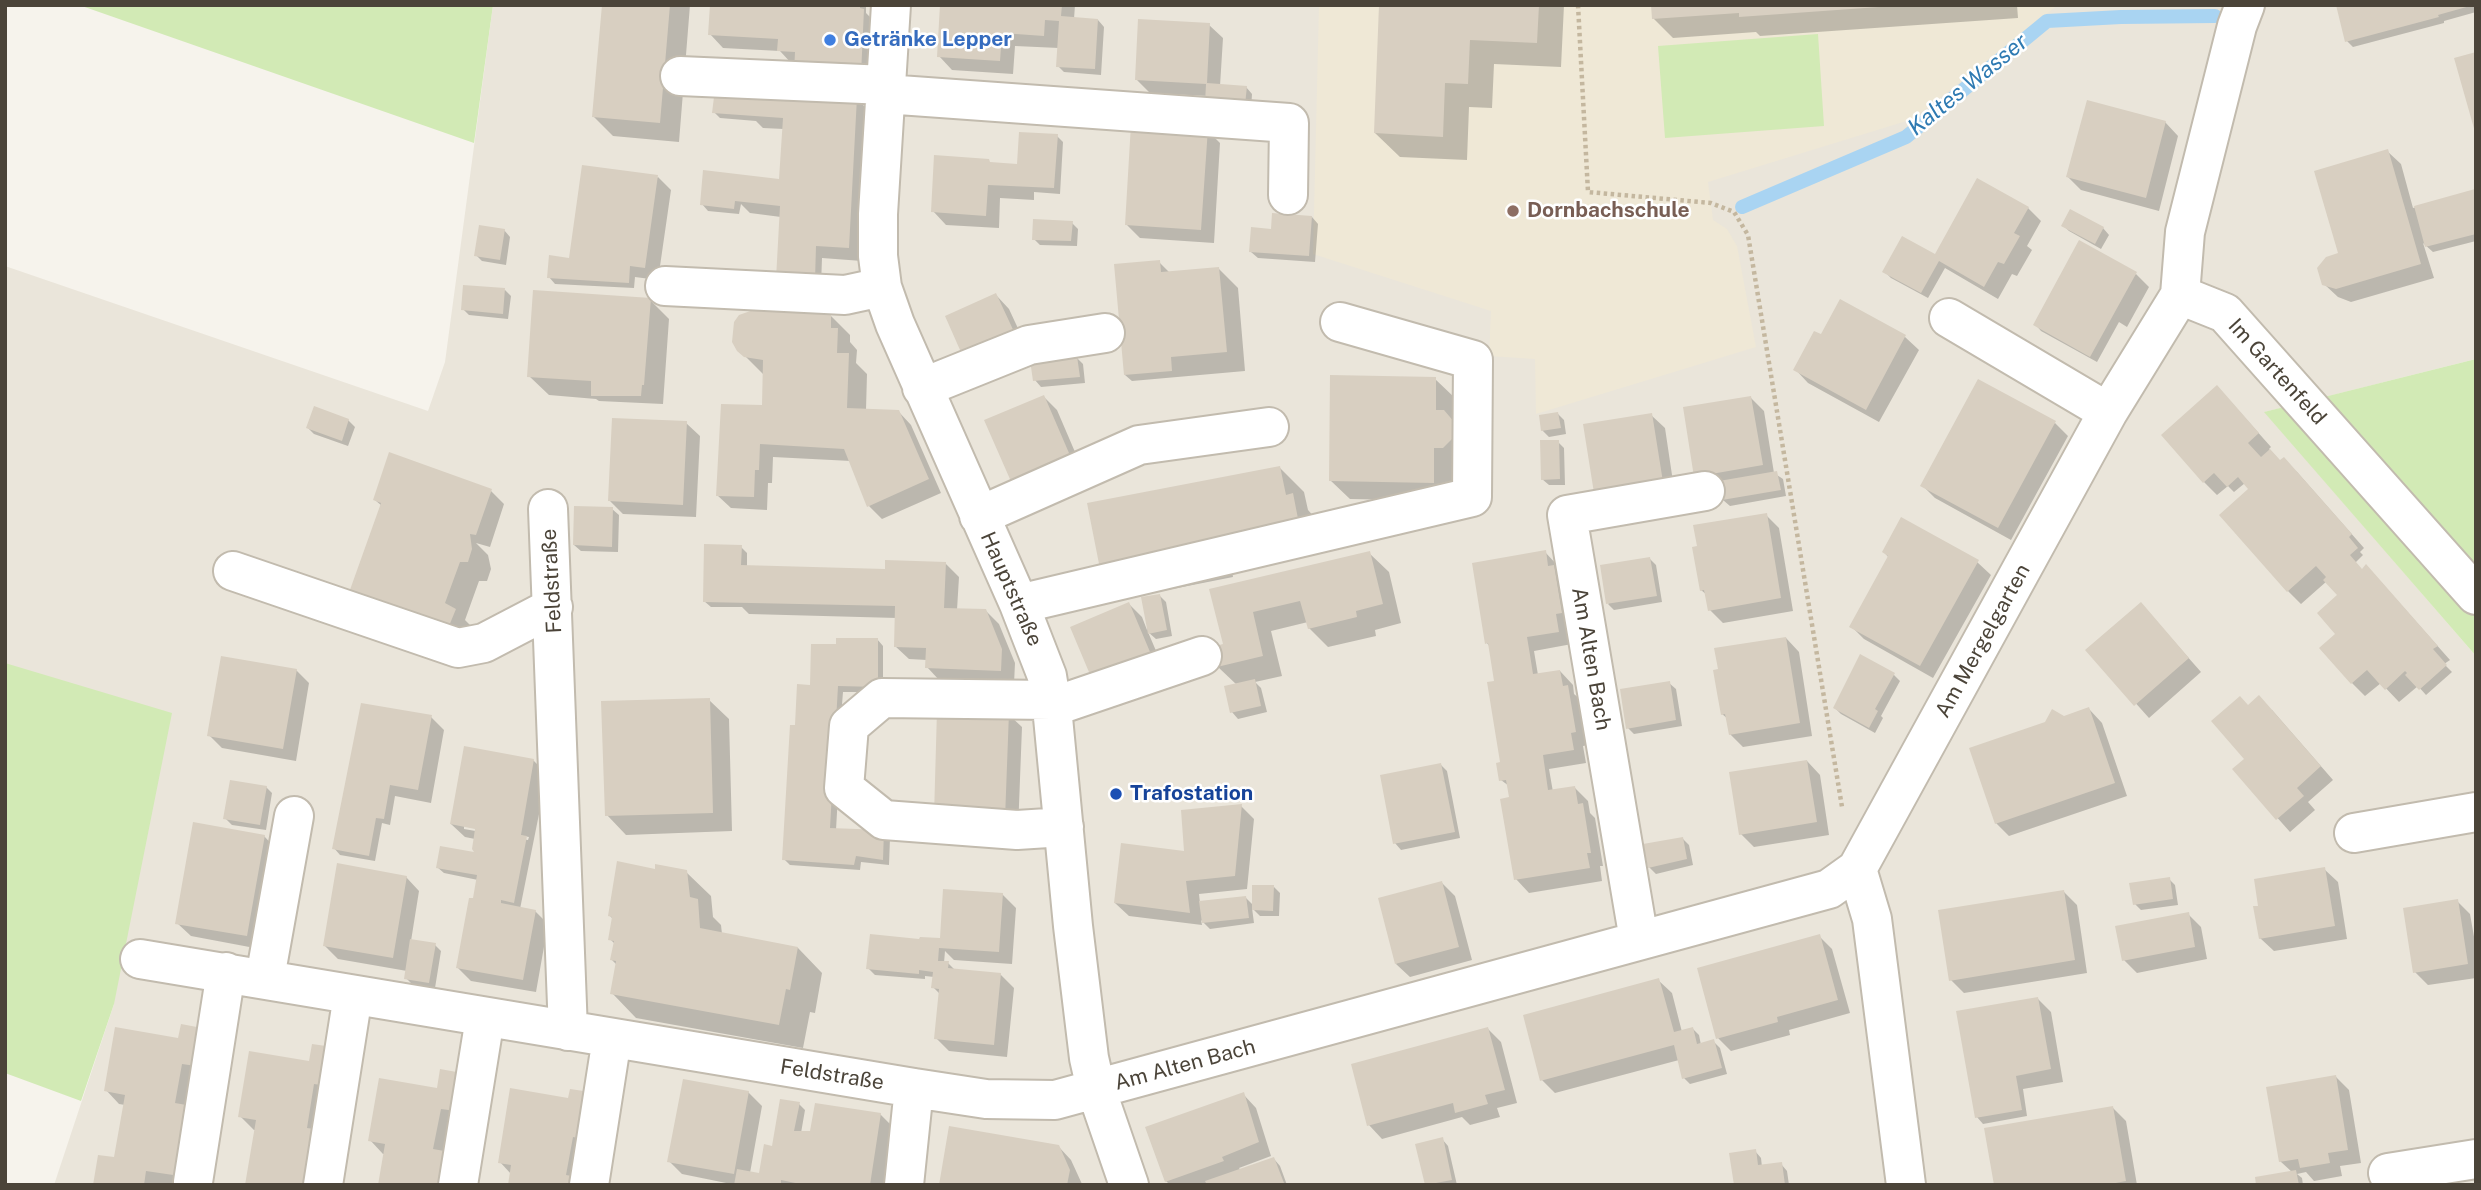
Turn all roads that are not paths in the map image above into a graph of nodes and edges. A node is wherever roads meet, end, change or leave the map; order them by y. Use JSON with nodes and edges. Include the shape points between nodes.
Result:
{"nodes":[{"id":1,"x":891,"y":5,"type":"edge"},
{"id":2,"x":2245,"y":5,"type":"edge"},
{"id":3,"x":680,"y":76,"type":"dead end"},
{"id":4,"x":886,"y":90,"type":"junction"},
{"id":5,"x":1288,"y":195,"type":"dead end"},
{"id":6,"x":665,"y":286,"type":"dead end"},
{"id":7,"x":882,"y":287,"type":"junction"},
{"id":8,"x":2180,"y":295,"type":"junction"},
{"id":9,"x":1949,"y":318,"type":"dead end"},
{"id":10,"x":1340,"y":322,"type":"dead end"},
{"id":11,"x":1105,"y":333,"type":"dead end"},
{"id":12,"x":922,"y":388,"type":"junction"},
{"id":13,"x":2108,"y":412,"type":"junction"},
{"id":14,"x":1269,"y":427,"type":"dead end"},
{"id":15,"x":1705,"y":491,"type":"dead end"},
{"id":16,"x":548,"y":509,"type":"dead end"},
{"id":17,"x":979,"y":516,"type":"junction"},
{"id":18,"x":233,"y":571,"type":"dead end"},
{"id":19,"x":2476,"y":595,"type":"edge"},
{"id":20,"x":1019,"y":604,"type":"junction"},
{"id":21,"x":553,"y":607,"type":"junction"},
{"id":22,"x":1202,"y":656,"type":"dead end"},
{"id":23,"x":1052,"y":703,"type":"junction"},
{"id":24,"x":2476,"y":812,"type":"edge"},
{"id":25,"x":294,"y":816,"type":"dead end"},
{"id":26,"x":1064,"y":827,"type":"junction"},
{"id":27,"x":2354,"y":833,"type":"dead end"},
{"id":28,"x":1857,"y":869,"type":"junction"},
{"id":29,"x":1639,"y":940,"type":"junction"},
{"id":30,"x":140,"y":958,"type":"dead end"},
{"id":31,"x":226,"y":972,"type":"junction"},
{"id":32,"x":265,"y":978,"type":"junction"},
{"id":33,"x":353,"y":995,"type":"junction"},
{"id":34,"x":485,"y":1018,"type":"junction"},
{"id":35,"x":568,"y":1031,"type":"junction"},
{"id":36,"x":612,"y":1038,"type":"junction"},
{"id":37,"x":914,"y":1088,"type":"junction"},
{"id":38,"x":1096,"y":1089,"type":"junction"},
{"id":39,"x":2476,"y":1159,"type":"edge"},
{"id":40,"x":2388,"y":1173,"type":"dead end"},
{"id":41,"x":193,"y":1182,"type":"dead end"},
{"id":42,"x":323,"y":1185,"type":"edge"},
{"id":43,"x":458,"y":1185,"type":"edge"},
{"id":44,"x":589,"y":1185,"type":"edge"},
{"id":45,"x":904,"y":1185,"type":"edge"},
{"id":46,"x":1129,"y":1185,"type":"edge"},
{"id":47,"x":1906,"y":1185,"type":"edge"}],
"edges":[{"from":1,"to":4,"type":"street","name":"Hauptstraße"},
{"from":2,"to":8,"type":"street","via":[[2185,232]]},
{"from":3,"to":4,"type":"street"},
{"from":4,"to":5,"type":"street","via":[[1289,123]]},
{"from":4,"to":7,"type":"street","name":"Hauptstraße","via":[[877,214]]},
{"from":6,"to":7,"type":"street","via":[[845,295]]},
{"from":7,"to":12,"type":"street","name":"Hauptstraße"},
{"from":8,"to":13,"type":"street","name":"Am Mergelgarten"},
{"from":8,"to":19,"type":"street","name":"Im Gartenfeld","via":[[2225,313]]},
{"from":9,"to":13,"type":"street"},
{"from":10,"to":20,"type":"street","via":[[1473,360],[1472,497]]},
{"from":11,"to":12,"type":"street","via":[[1029,345]]},
{"from":12,"to":17,"type":"street","name":"Hauptstraße"},
{"from":13,"to":28,"type":"street","name":"Am Mergelgarten"},
{"from":14,"to":17,"type":"street","via":[[1139,445]]},
{"from":15,"to":29,"type":"street","name":"Am Alten Bach","via":[[1567,515]]},
{"from":16,"to":21,"type":"street","name":"Feldstraße"},
{"from":17,"to":20,"type":"street","name":"Hauptstraße"},
{"from":18,"to":21,"type":"street","via":[[458,648],[484,643]]},
{"from":20,"to":23,"type":"street","name":"Hauptstraße","via":[[1038,648]]},
{"from":21,"to":35,"type":"street","name":"Feldstraße"},
{"from":22,"to":23,"type":"street"},
{"from":23,"to":26,"type":"street","name":"Hauptstraße"},
{"from":23,"to":26,"type":"street","via":[[882,698],[849,726],[844,788],[884,820],[1017,830]]},
{"from":24,"to":27,"type":"street"},
{"from":25,"to":32,"type":"street"},
{"from":26,"to":38,"type":"street","name":"Hauptstraße"},
{"from":28,"to":29,"type":"street","name":"Am Alten Bach","via":[[1829,889]]},
{"from":28,"to":47,"type":"street","via":[[1872,919]]},
{"from":29,"to":38,"type":"street","name":"Am Alten Bach"},
{"from":30,"to":31,"type":"street","name":"Feldstraße"},
{"from":31,"to":32,"type":"street","name":"Feldstraße"},
{"from":31,"to":41,"type":"street"},
{"from":32,"to":33,"type":"street","name":"Feldstraße"},
{"from":33,"to":34,"type":"street","name":"Feldstraße"},
{"from":33,"to":42,"type":"street"},
{"from":34,"to":35,"type":"street","name":"Feldstraße"},
{"from":34,"to":43,"type":"street"},
{"from":35,"to":36,"type":"street","name":"Feldstraße"},
{"from":36,"to":37,"type":"street","name":"Feldstraße"},
{"from":36,"to":44,"type":"street"},
{"from":37,"to":38,"type":"street","name":"Feldstraße","via":[[1027,1101],[1055,1100]]},
{"from":37,"to":45,"type":"street"},
{"from":38,"to":46,"type":"street","name":"Hauptstraße"},
{"from":39,"to":40,"type":"street"}]}
